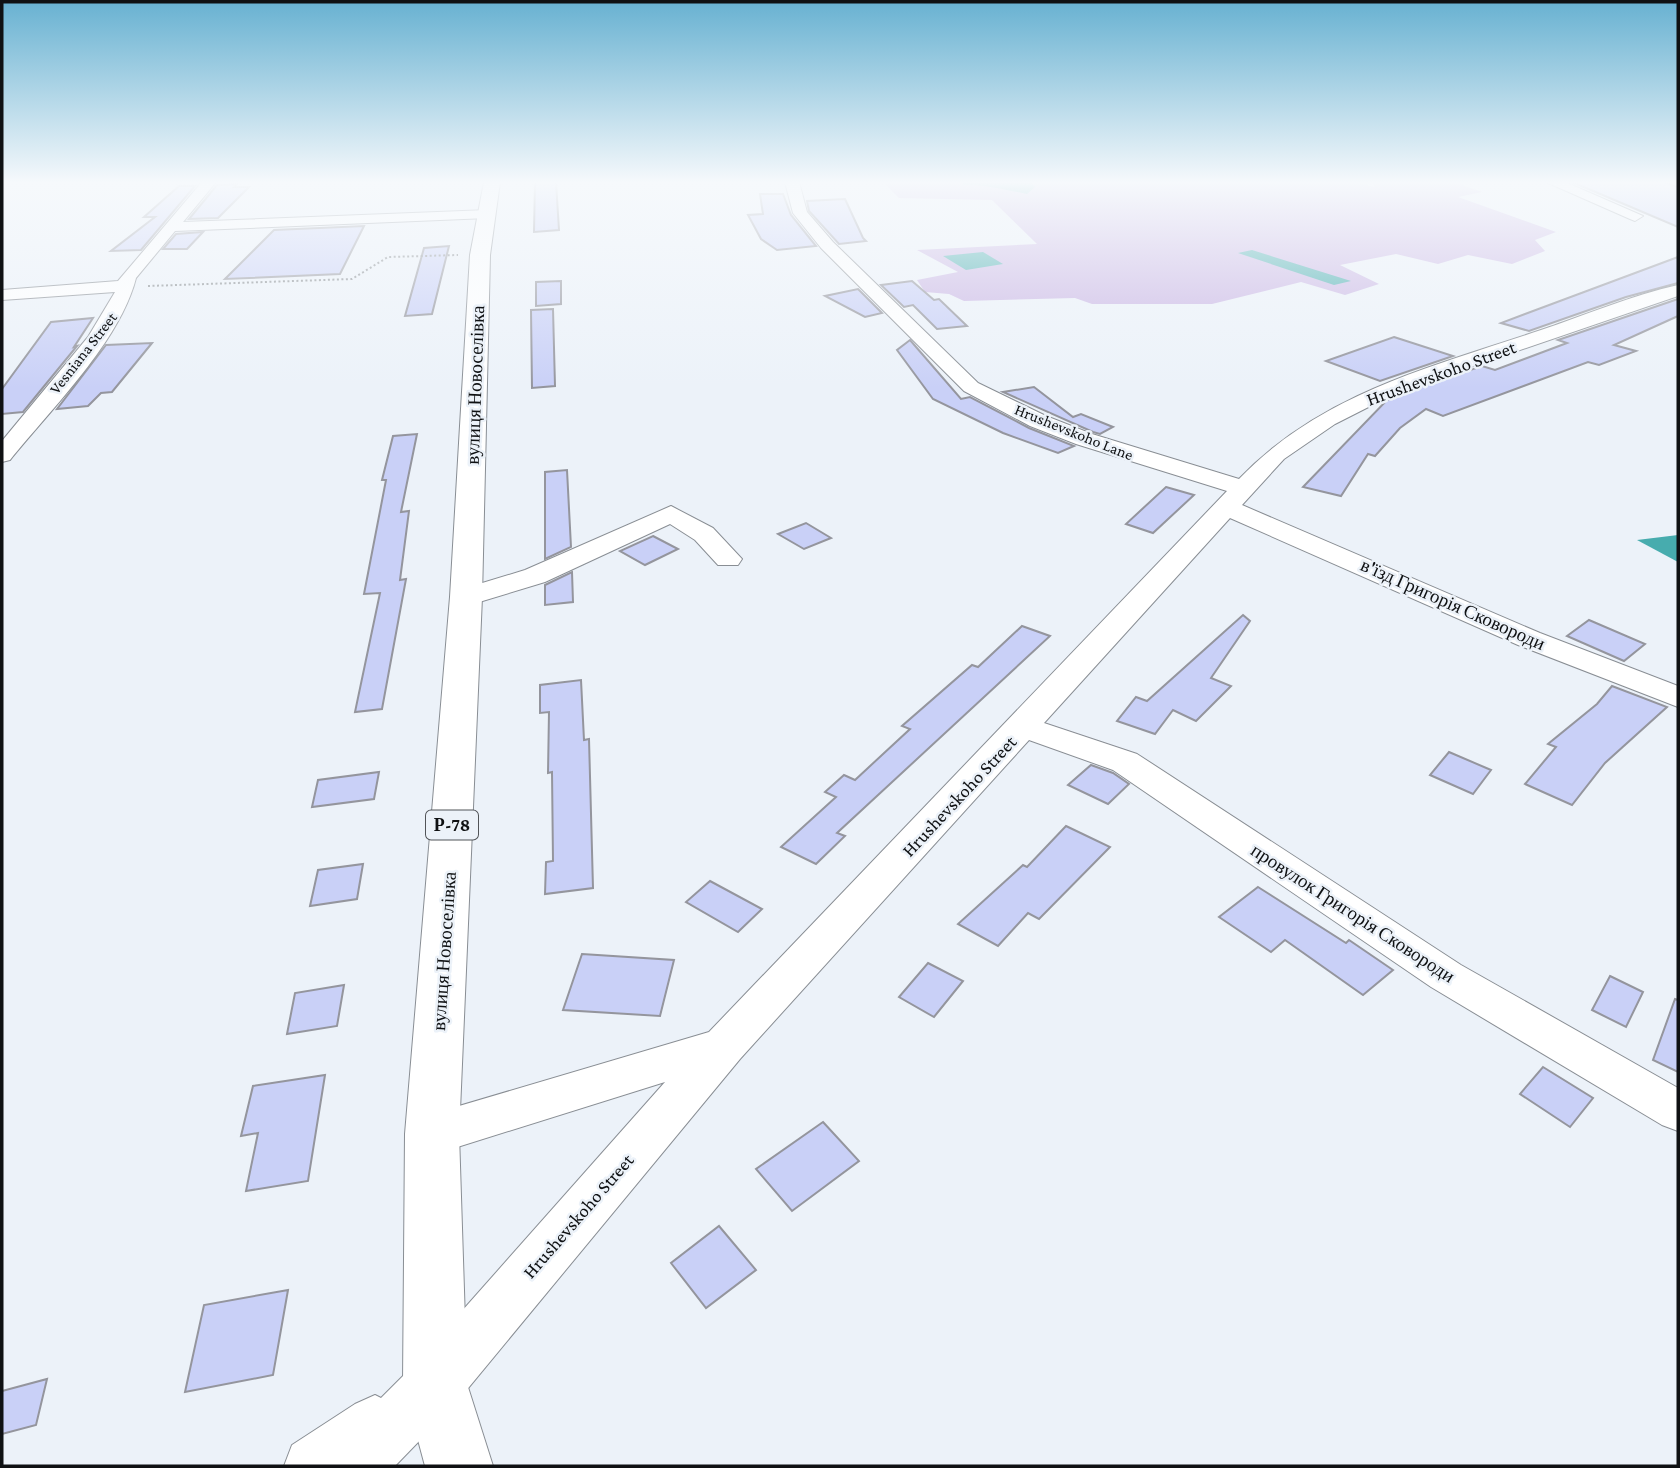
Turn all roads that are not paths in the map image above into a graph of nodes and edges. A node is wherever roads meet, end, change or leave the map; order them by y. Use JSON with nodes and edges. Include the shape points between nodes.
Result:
{"nodes":[{"id":1,"x":150,"y":251,"type":"edge"},
{"id":2,"x":481,"y":251,"type":"edge"},
{"id":3,"x":833,"y":251,"type":"edge"},
{"id":4,"x":128,"y":286,"type":"junction"},
{"id":5,"x":1678,"y":290,"type":"edge"},
{"id":6,"x":2,"y":295,"type":"edge"},
{"id":7,"x":2,"y":455,"type":"edge"},
{"id":8,"x":1236,"y":498,"type":"junction"},
{"id":9,"x":728,"y":559,"type":"dead end"},
{"id":10,"x":466,"y":597,"type":"junction"},
{"id":11,"x":1678,"y":697,"type":"edge"},
{"id":12,"x":1023,"y":727,"type":"junction"},
{"id":13,"x":724,"y":1046,"type":"junction"},
{"id":14,"x":1678,"y":1111,"type":"edge"},
{"id":15,"x":432,"y":1134,"type":"junction"},
{"id":16,"x":435,"y":1384,"type":"junction"},
{"id":17,"x":313,"y":1466,"type":"edge"},
{"id":18,"x":354,"y":1466,"type":"edge"},
{"id":19,"x":459,"y":1466,"type":"edge"}],
"edges":[{"from":1,"to":4,"type":"street","name":"Vesniana Street","via":[[128,277]]},
{"from":2,"to":10,"type":"main road","name":"вулиця Новоселівка","number":"Р-78"},
{"from":3,"to":8,"type":"street","name":"Hrushevskoho Lane","via":[[971,387],[1038,421],[1181,471]]},
{"from":4,"to":6,"type":"street"},
{"from":4,"to":7,"type":"street","name":"Vesniana Street","via":[[114,317]]},
{"from":5,"to":8,"type":"street","name":"Hrushevskoho Street","via":[[1393,387],[1327,419],[1276,454]]},
{"from":8,"to":11,"type":"street","name":"в'їзд Григорія Сковороди","via":[[1529,639]]},
{"from":8,"to":12,"type":"street","name":"Hrushevskoho Street"},
{"from":9,"to":10,"type":"street","via":[[704,534],[671,514],[536,576]]},
{"from":10,"to":15,"type":"main road","name":"вулиця Новоселівка","number":"Р-78"},
{"from":12,"to":13,"type":"street","name":"Hrushevskoho Street"},
{"from":12,"to":14,"type":"street","name":"провулок Григорія Сковороди","via":[[1125,762],[1446,976]]},
{"from":13,"to":15,"type":"street"},
{"from":13,"to":16,"type":"street","name":"Hrushevskoho Street"},
{"from":15,"to":16,"type":"main road","name":"вулиця Новоселівка","number":"Р-78"},
{"from":16,"to":17,"type":"street"},
{"from":16,"to":18,"type":"street","name":"Hrushevskoho Street"},
{"from":16,"to":19,"type":"main road","name":"вулиця Новоселівка","number":"Р-78"}]}
